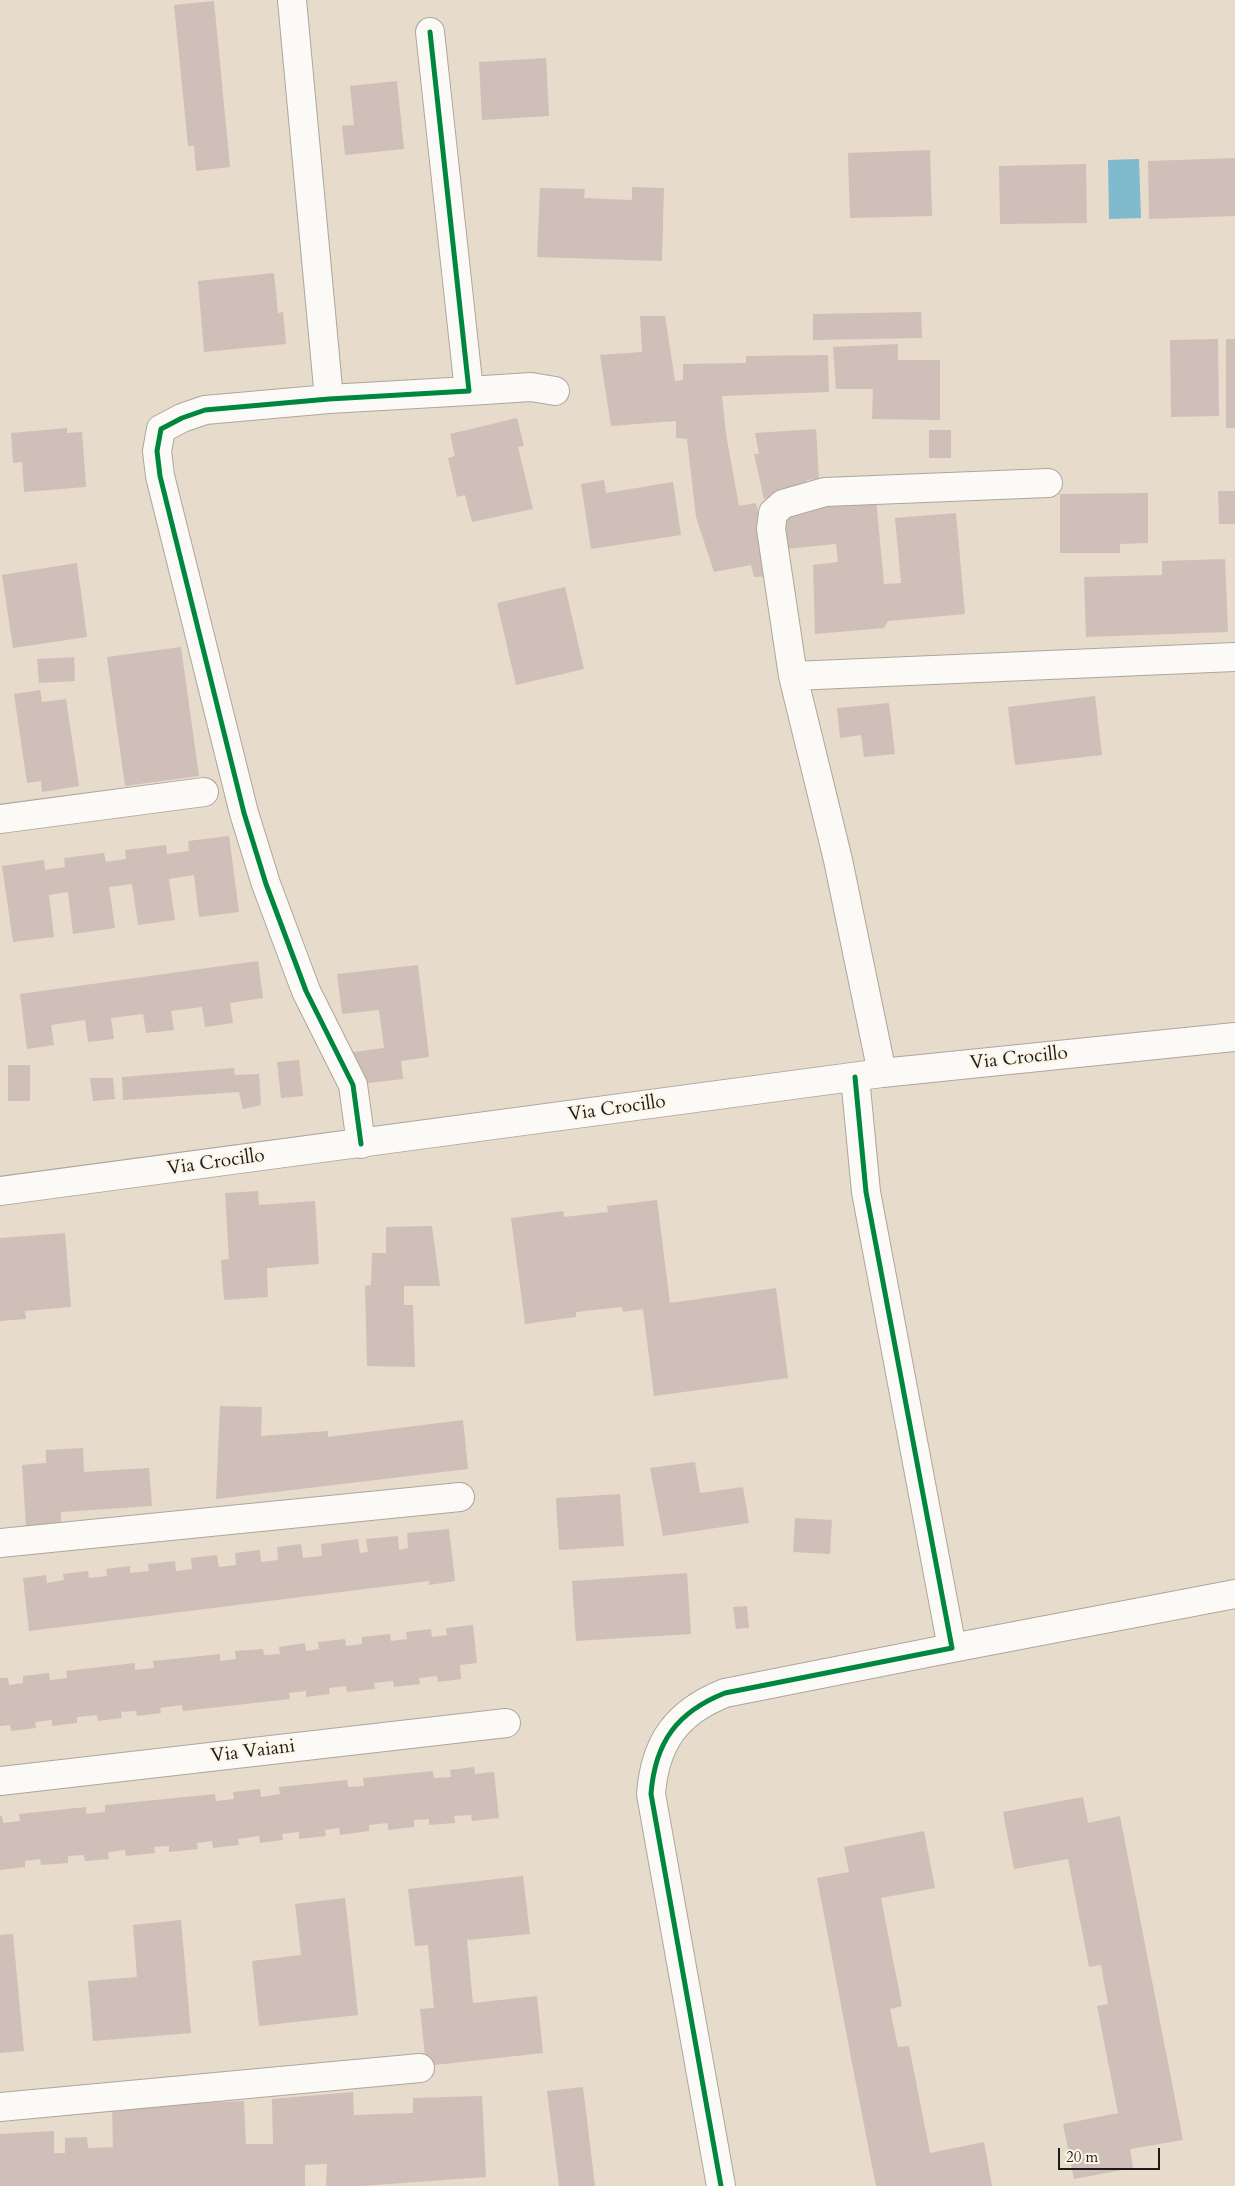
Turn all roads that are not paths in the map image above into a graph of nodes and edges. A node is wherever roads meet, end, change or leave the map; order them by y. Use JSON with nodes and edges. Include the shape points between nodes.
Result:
{"nodes":[{"id":1,"x":292,"y":0,"type":"edge"},
{"id":2,"x":430,"y":32,"type":"dead end"},
{"id":3,"x":469,"y":391,"type":"junction"},
{"id":4,"x":555,"y":391,"type":"dead end"},
{"id":5,"x":329,"y":399,"type":"junction"},
{"id":6,"x":1048,"y":483,"type":"dead end"},
{"id":7,"x":1235,"y":657,"type":"edge"},
{"id":8,"x":794,"y":676,"type":"junction"},
{"id":9,"x":204,"y":792,"type":"dead end"},
{"id":10,"x":0,"y":819,"type":"edge"},
{"id":11,"x":1235,"y":1037,"type":"edge"},
{"id":12,"x":882,"y":1073,"type":"junction"},
{"id":13,"x":855,"y":1077,"type":"junction"},
{"id":14,"x":361,"y":1144,"type":"junction"},
{"id":15,"x":0,"y":1192,"type":"edge"},
{"id":16,"x":460,"y":1497,"type":"dead end"},
{"id":17,"x":0,"y":1543,"type":"edge"},
{"id":18,"x":1235,"y":1594,"type":"edge"},
{"id":19,"x":952,"y":1648,"type":"junction"},
{"id":20,"x":506,"y":1722,"type":"dead end"},
{"id":21,"x":0,"y":1781,"type":"edge"},
{"id":22,"x":420,"y":2068,"type":"dead end"},
{"id":23,"x":0,"y":2107,"type":"edge"},
{"id":24,"x":722,"y":2186,"type":"edge"}],
"edges":[{"from":1,"to":5,"type":"street"},
{"from":2,"to":3,"type":"street"},
{"from":3,"to":4,"type":"street","via":[[531,387]]},
{"from":3,"to":5,"type":"street"},
{"from":5,"to":14,"type":"street","via":[[205,410],[161,429],[157,451],[160,476],[244,813],[266,884],[306,991],[353,1085]]},
{"from":6,"to":8,"type":"street","via":[[826,492],[783,504],[773,513],[772,529]]},
{"from":7,"to":8,"type":"street"},
{"from":8,"to":12,"type":"street","via":[[838,860]]},
{"from":9,"to":10,"type":"street"},
{"from":11,"to":12,"type":"street","name":"Via Crocillo"},
{"from":12,"to":13,"type":"street","name":"Via Crocillo"},
{"from":13,"to":14,"type":"street","name":"Via Crocillo"},
{"from":13,"to":19,"type":"street","via":[[866,1192]]},
{"from":14,"to":15,"type":"street","name":"Via Crocillo"},
{"from":16,"to":17,"type":"street"},
{"from":18,"to":19,"type":"street"},
{"from":19,"to":24,"type":"street","via":[[725,1693],[691,1710],[666,1738],[658,1756],[651,1794]]},
{"from":20,"to":21,"type":"street","name":"Via Vaiani"},
{"from":22,"to":23,"type":"street"}]}
